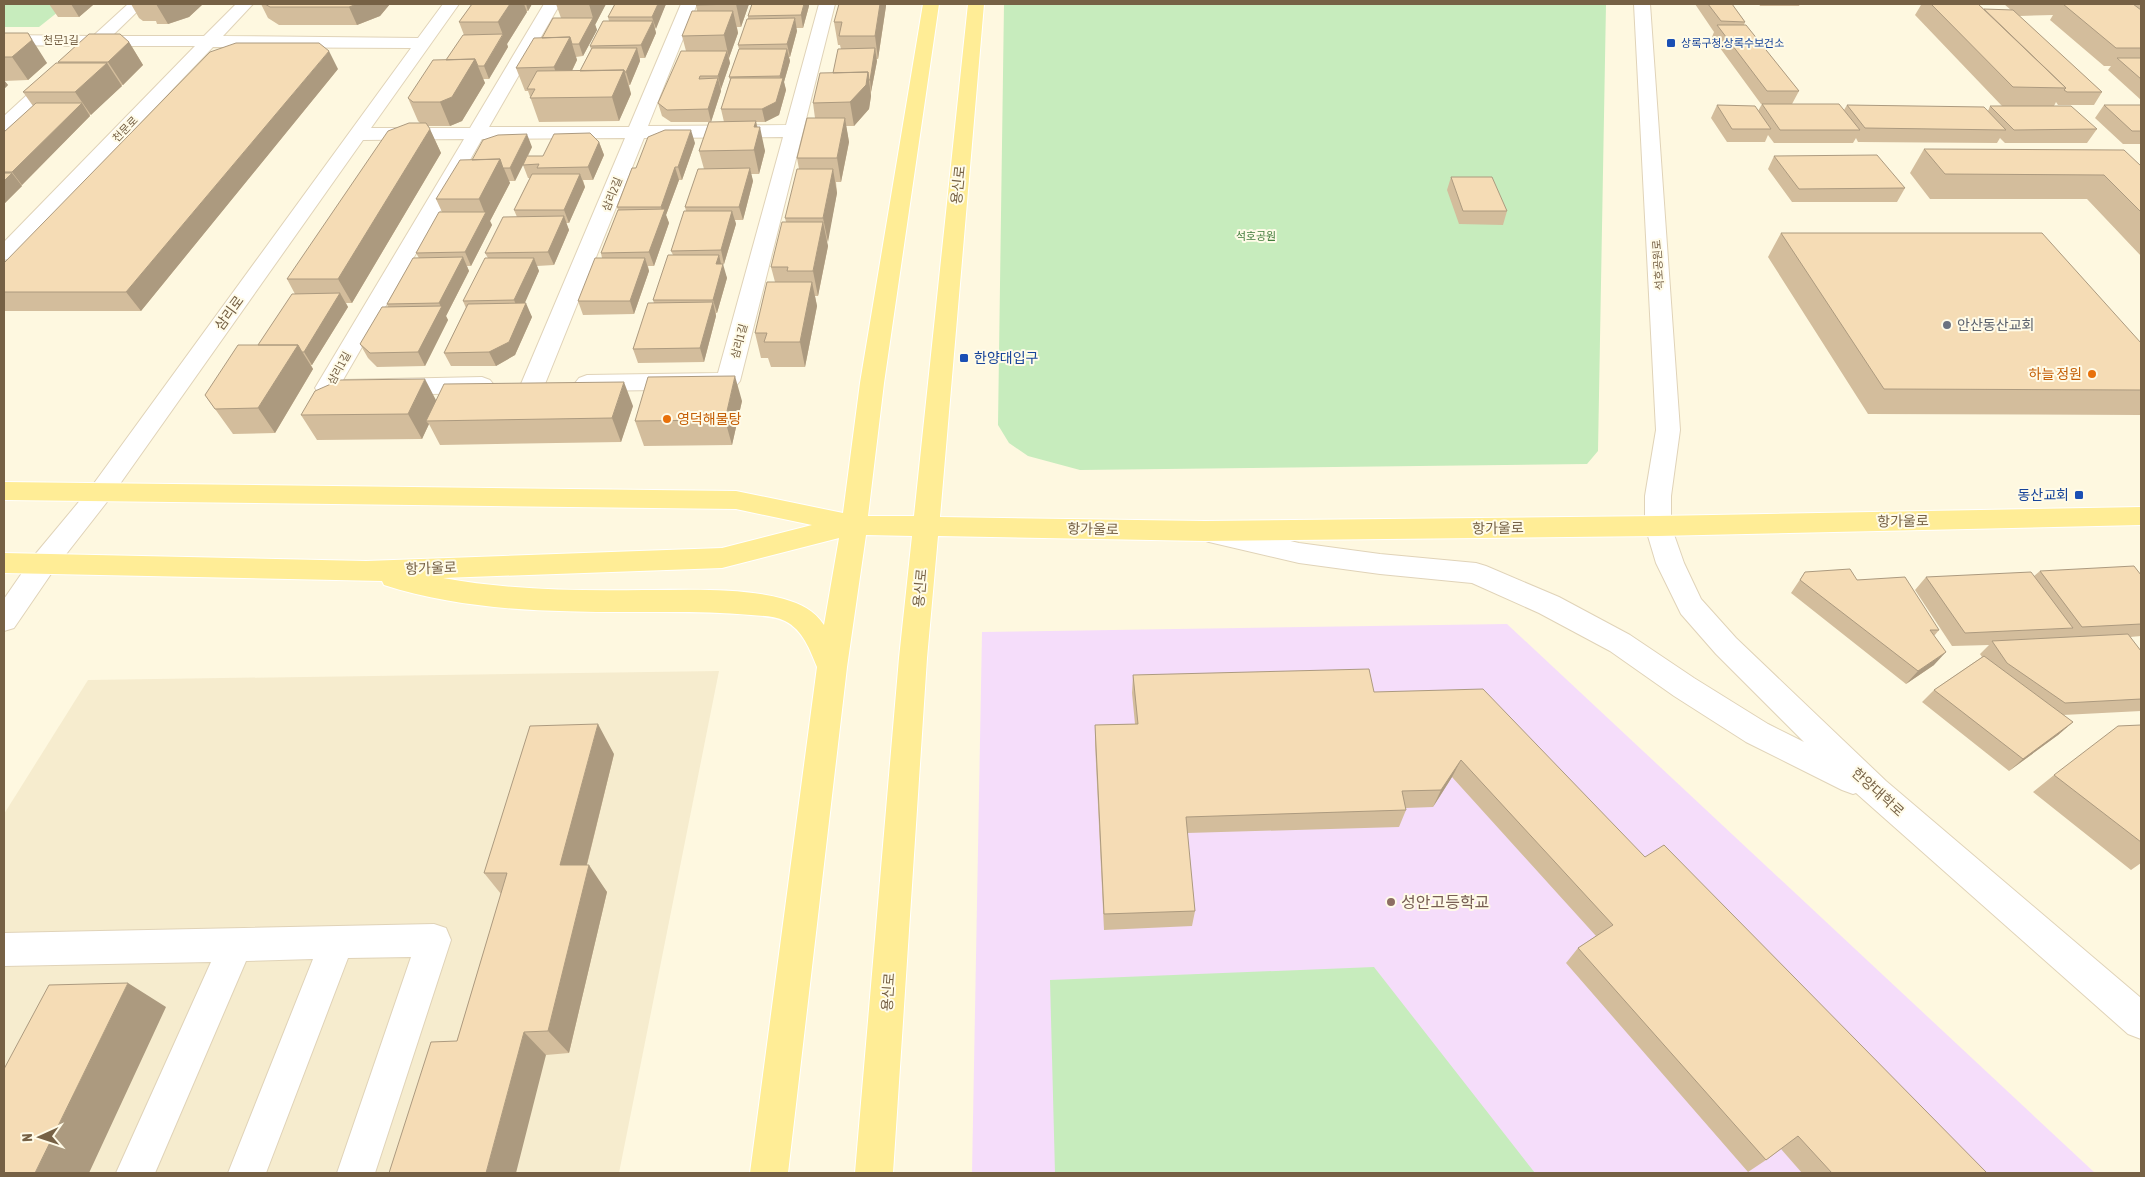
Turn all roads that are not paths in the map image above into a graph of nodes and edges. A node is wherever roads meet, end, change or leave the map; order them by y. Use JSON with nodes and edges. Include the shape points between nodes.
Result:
{"nodes":[{"id":1,"x":136,"y":4,"type":"edge"},
{"id":2,"x":245,"y":4,"type":"edge"},
{"id":3,"x":451,"y":4,"type":"edge"},
{"id":4,"x":552,"y":4,"type":"edge"},
{"id":5,"x":689,"y":4,"type":"edge"},
{"id":6,"x":827,"y":4,"type":"edge"},
{"id":7,"x":931,"y":4,"type":"edge"},
{"id":8,"x":976,"y":4,"type":"edge"},
{"id":9,"x":1642,"y":4,"type":"edge"},
{"id":10,"x":4,"y":40,"type":"edge"},
{"id":11,"x":97,"y":40,"type":"junction"},
{"id":12,"x":208,"y":42,"type":"junction"},
{"id":13,"x":423,"y":43,"type":"junction"},
{"id":14,"x":4,"y":126,"type":"edge"},
{"id":15,"x":794,"y":131,"type":"junction"},
{"id":16,"x":357,"y":134,"type":"junction"},
{"id":17,"x":477,"y":134,"type":"junction"},
{"id":18,"x":637,"y":134,"type":"junction"},
{"id":19,"x":4,"y":254,"type":"edge"},
{"id":20,"x":535,"y":384,"type":"junction"},
{"id":21,"x":4,"y":491,"type":"edge"},
{"id":22,"x":101,"y":492,"type":"junction"},
{"id":23,"x":2141,"y":516,"type":"edge"},
{"id":24,"x":854,"y":525,"type":"junction"},
{"id":25,"x":926,"y":525,"type":"junction"},
{"id":26,"x":1658,"y":526,"type":"junction"},
{"id":27,"x":1205,"y":531,"type":"junction"},
{"id":28,"x":4,"y":563,"type":"edge"},
{"id":29,"x":43,"y":564,"type":"junction"},
{"id":30,"x":366,"y":571,"type":"junction"},
{"id":31,"x":4,"y":620,"type":"edge"},
{"id":32,"x":832,"y":666,"type":"junction"},
{"id":33,"x":1875,"y":791,"type":"junction"},
{"id":34,"x":336,"y":942,"type":"junction"},
{"id":35,"x":236,"y":945,"type":"junction"},
{"id":36,"x":4,"y":950,"type":"edge"},
{"id":37,"x":2141,"y":1021,"type":"edge"},
{"id":38,"x":135,"y":1173,"type":"edge"},
{"id":39,"x":247,"y":1173,"type":"edge"},
{"id":40,"x":356,"y":1173,"type":"edge"},
{"id":41,"x":769,"y":1173,"type":"edge"},
{"id":42,"x":874,"y":1173,"type":"edge"}],
"edges":[{"from":1,"to":11,"type":"street"},
{"from":2,"to":12,"type":"street","name":"천문로"},
{"from":3,"to":13,"type":"street","name":"삼리로"},
{"from":4,"to":17,"type":"street","name":"삼리1길"},
{"from":5,"to":18,"type":"street","name":"삼리2길"},
{"from":6,"to":15,"type":"street","name":"삼리1길"},
{"from":7,"to":24,"type":"main road","via":[[872,383]]},
{"from":8,"to":25,"type":"main road","name":"용신로"},
{"from":9,"to":26,"type":"street","name":"석호공원로","via":[[1668,430],[1658,496]]},
{"from":10,"to":11,"type":"street","name":"천문1길"},
{"from":11,"to":12,"type":"street","name":"천문1길"},
{"from":11,"to":14,"type":"street"},
{"from":12,"to":13,"type":"street","name":"천문1길"},
{"from":12,"to":19,"type":"street","name":"천문로"},
{"from":13,"to":16,"type":"street","name":"삼리로"},
{"from":15,"to":18,"type":"street"},
{"from":15,"to":20,"type":"street","name":"삼리1길","via":[[728,381]]},
{"from":16,"to":17,"type":"street"},
{"from":16,"to":22,"type":"street","name":"삼리로"},
{"from":17,"to":18,"type":"street"},
{"from":17,"to":20,"type":"street","name":"삼리1길","via":[[327,388]]},
{"from":18,"to":20,"type":"street","name":"삼리2길"},
{"from":21,"to":22,"type":"main road","name":"항가울로"},
{"from":22,"to":24,"type":"main road","name":"항가울로","via":[[736,500]]},
{"from":22,"to":29,"type":"street","name":"삼리로"},
{"from":23,"to":26,"type":"main road","name":"항가울로"},
{"from":24,"to":25,"type":"main road","name":"항가울로"},
{"from":24,"to":30,"type":"main road","name":"항가울로","via":[[722,558]]},
{"from":24,"to":32,"type":"main road"},
{"from":25,"to":27,"type":"main road","name":"항가울로"},
{"from":25,"to":42,"type":"main road","name":"용신로"},
{"from":26,"to":27,"type":"main road","name":"항가울로"},
{"from":26,"to":33,"type":"street","name":"한양대학로","via":[[1670,563],[1691,606],[1726,646]]},
{"from":27,"to":33,"type":"street","via":[[1299,554],[1476,572],[1549,605],[1620,643],[1757,733]]},
{"from":28,"to":29,"type":"main road","name":"항가울로"},
{"from":29,"to":30,"type":"main road","name":"항가울로"},
{"from":29,"to":31,"type":"street","name":"삼리로"},
{"from":30,"to":32,"type":"main road","via":[[425,587],[480,594],[605,601],[704,601],[776,608],[798,615],[812,628]]},
{"from":32,"to":41,"type":"main road"},
{"from":33,"to":37,"type":"street","name":"한양대학로"},
{"from":34,"to":35,"type":"street"},
{"from":34,"to":39,"type":"street"},
{"from":34,"to":40,"type":"street","via":[[434,940]]},
{"from":35,"to":36,"type":"street"},
{"from":35,"to":38,"type":"street"}]}
